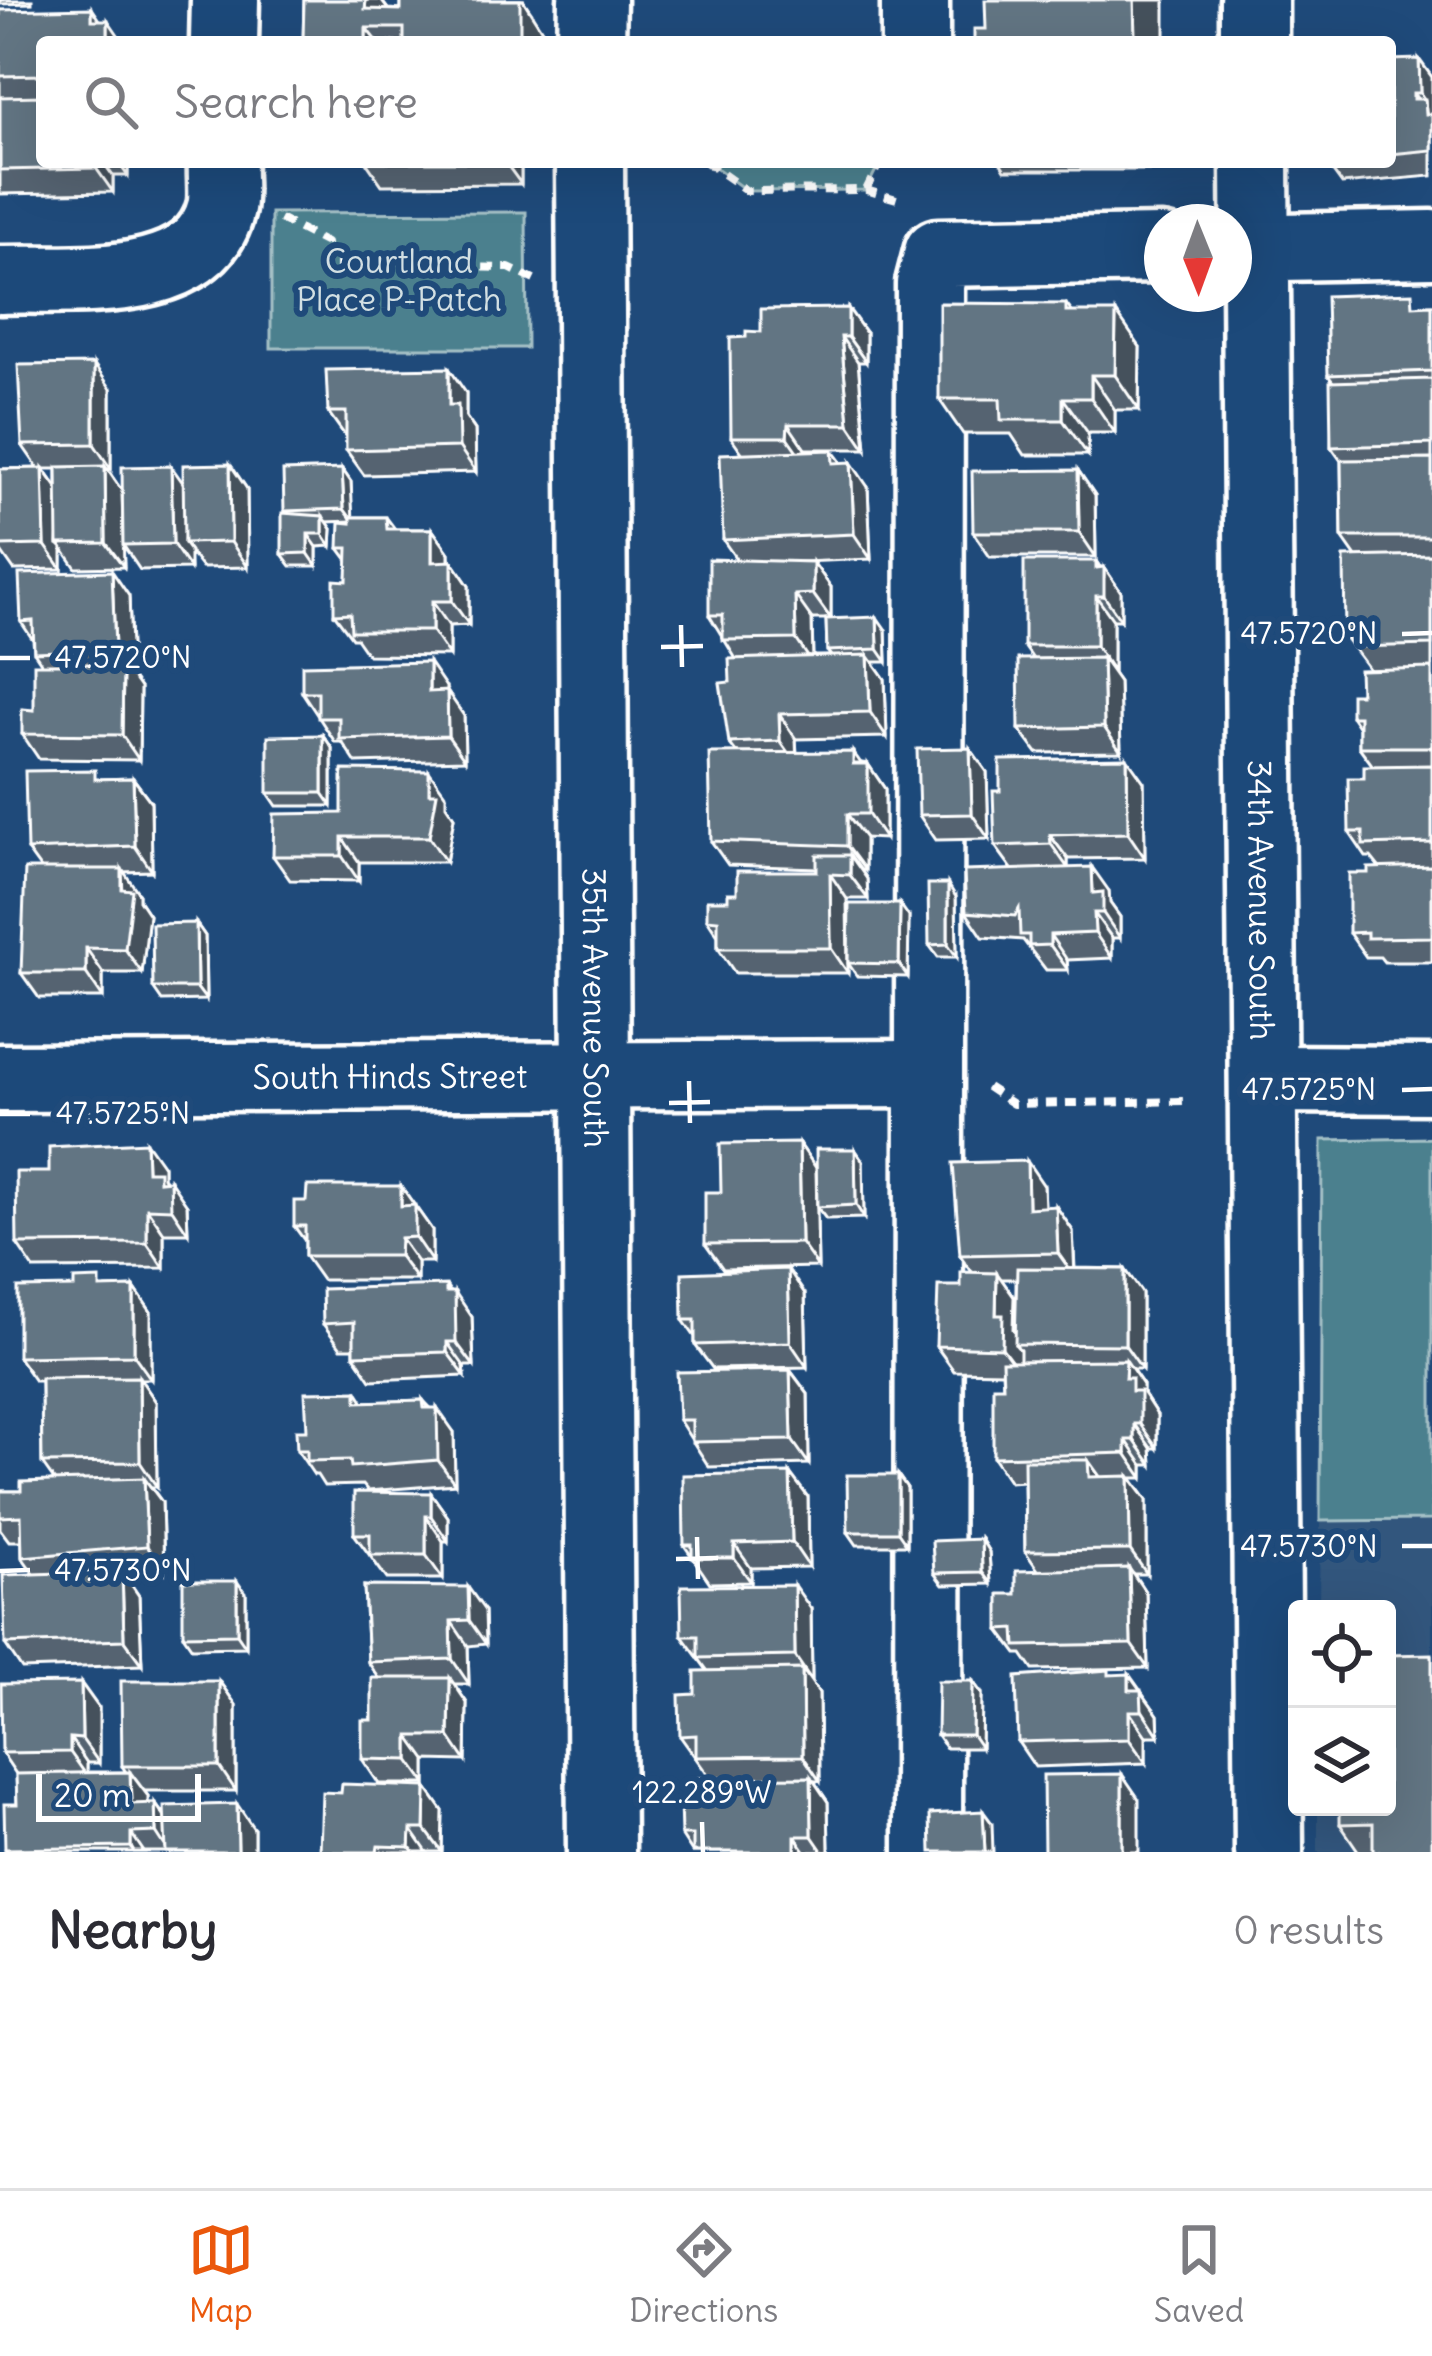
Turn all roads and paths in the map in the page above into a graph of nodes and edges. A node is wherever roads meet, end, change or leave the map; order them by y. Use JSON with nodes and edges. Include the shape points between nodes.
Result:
{"nodes":[{"id":1,"x":225,"y":0,"type":"edge"},
{"id":2,"x":592,"y":0,"type":"edge"},
{"id":3,"x":915,"y":0,"type":"edge"},
{"id":4,"x":1254,"y":0,"type":"edge"},
{"id":5,"x":224,"y":36,"type":"edge"},
{"id":6,"x":592,"y":36,"type":"edge"},
{"id":7,"x":915,"y":36,"type":"edge"},
{"id":8,"x":1254,"y":36,"type":"edge"},
{"id":9,"x":222,"y":168,"type":"edge"},
{"id":10,"x":590,"y":168,"type":"edge"},
{"id":11,"x":715,"y":168,"type":"edge"},
{"id":12,"x":877,"y":168,"type":"edge"},
{"id":13,"x":1254,"y":168,"type":"edge"},
{"id":14,"x":866,"y":190,"type":"junction"},
{"id":15,"x":274,"y":200,"type":"dead end"},
{"id":16,"x":900,"y":200,"type":"dead end"},
{"id":17,"x":1250,"y":204,"type":"edge"},
{"id":18,"x":1432,"y":244,"type":"edge"},
{"id":19,"x":1252,"y":248,"type":"edge"},
{"id":20,"x":1144,"y":249,"type":"edge"},
{"id":21,"x":0,"y":280,"type":"edge"},
{"id":22,"x":545,"y":280,"type":"dead end"},
{"id":23,"x":1247,"y":312,"type":"edge"},
{"id":24,"x":0,"y":1078,"type":"edge"},
{"id":25,"x":592,"y":1078,"type":"junction"},
{"id":26,"x":953,"y":1079,"type":"junction"},
{"id":27,"x":1267,"y":1079,"type":"junction"},
{"id":28,"x":1432,"y":1080,"type":"edge"},
{"id":29,"x":1190,"y":1101,"type":"dead end"},
{"id":30,"x":601,"y":1852,"type":"edge"},
{"id":31,"x":928,"y":1852,"type":"edge"},
{"id":32,"x":1269,"y":1852,"type":"edge"}],
"edges":[{"from":1,"to":5,"type":"street"},
{"from":2,"to":6,"type":"street"},
{"from":3,"to":7,"type":"street"},
{"from":4,"to":8,"type":"street"},
{"from":9,"to":21,"type":"street","via":[[220,209],[202,247],[178,262],[145,272]]},
{"from":10,"to":25,"type":"street","name":"35th Avenue South"},
{"from":11,"to":14,"type":"path","via":[[747,190]]},
{"from":12,"to":14,"type":"path"},
{"from":13,"to":17,"type":"street","name":"34th Avenue South"},
{"from":14,"to":16,"type":"path"},
{"from":15,"to":22,"type":"path","via":[[274,215],[326,244],[326,266],[509,268]]},
{"from":18,"to":19,"type":"street"},
{"from":20,"to":26,"type":"street","via":[[938,253],[930,284]]},
{"from":23,"to":27,"type":"street","name":"34th Avenue South"},
{"from":24,"to":25,"type":"street","name":"South Hinds Street"},
{"from":25,"to":26,"type":"street","name":"South Hinds Street"},
{"from":25,"to":30,"type":"street","name":"35th Avenue South"},
{"from":26,"to":29,"type":"path","via":[[1013,1104]]},
{"from":26,"to":31,"type":"street"},
{"from":27,"to":28,"type":"street"},
{"from":27,"to":32,"type":"street","name":"34th Avenue South"}]}
